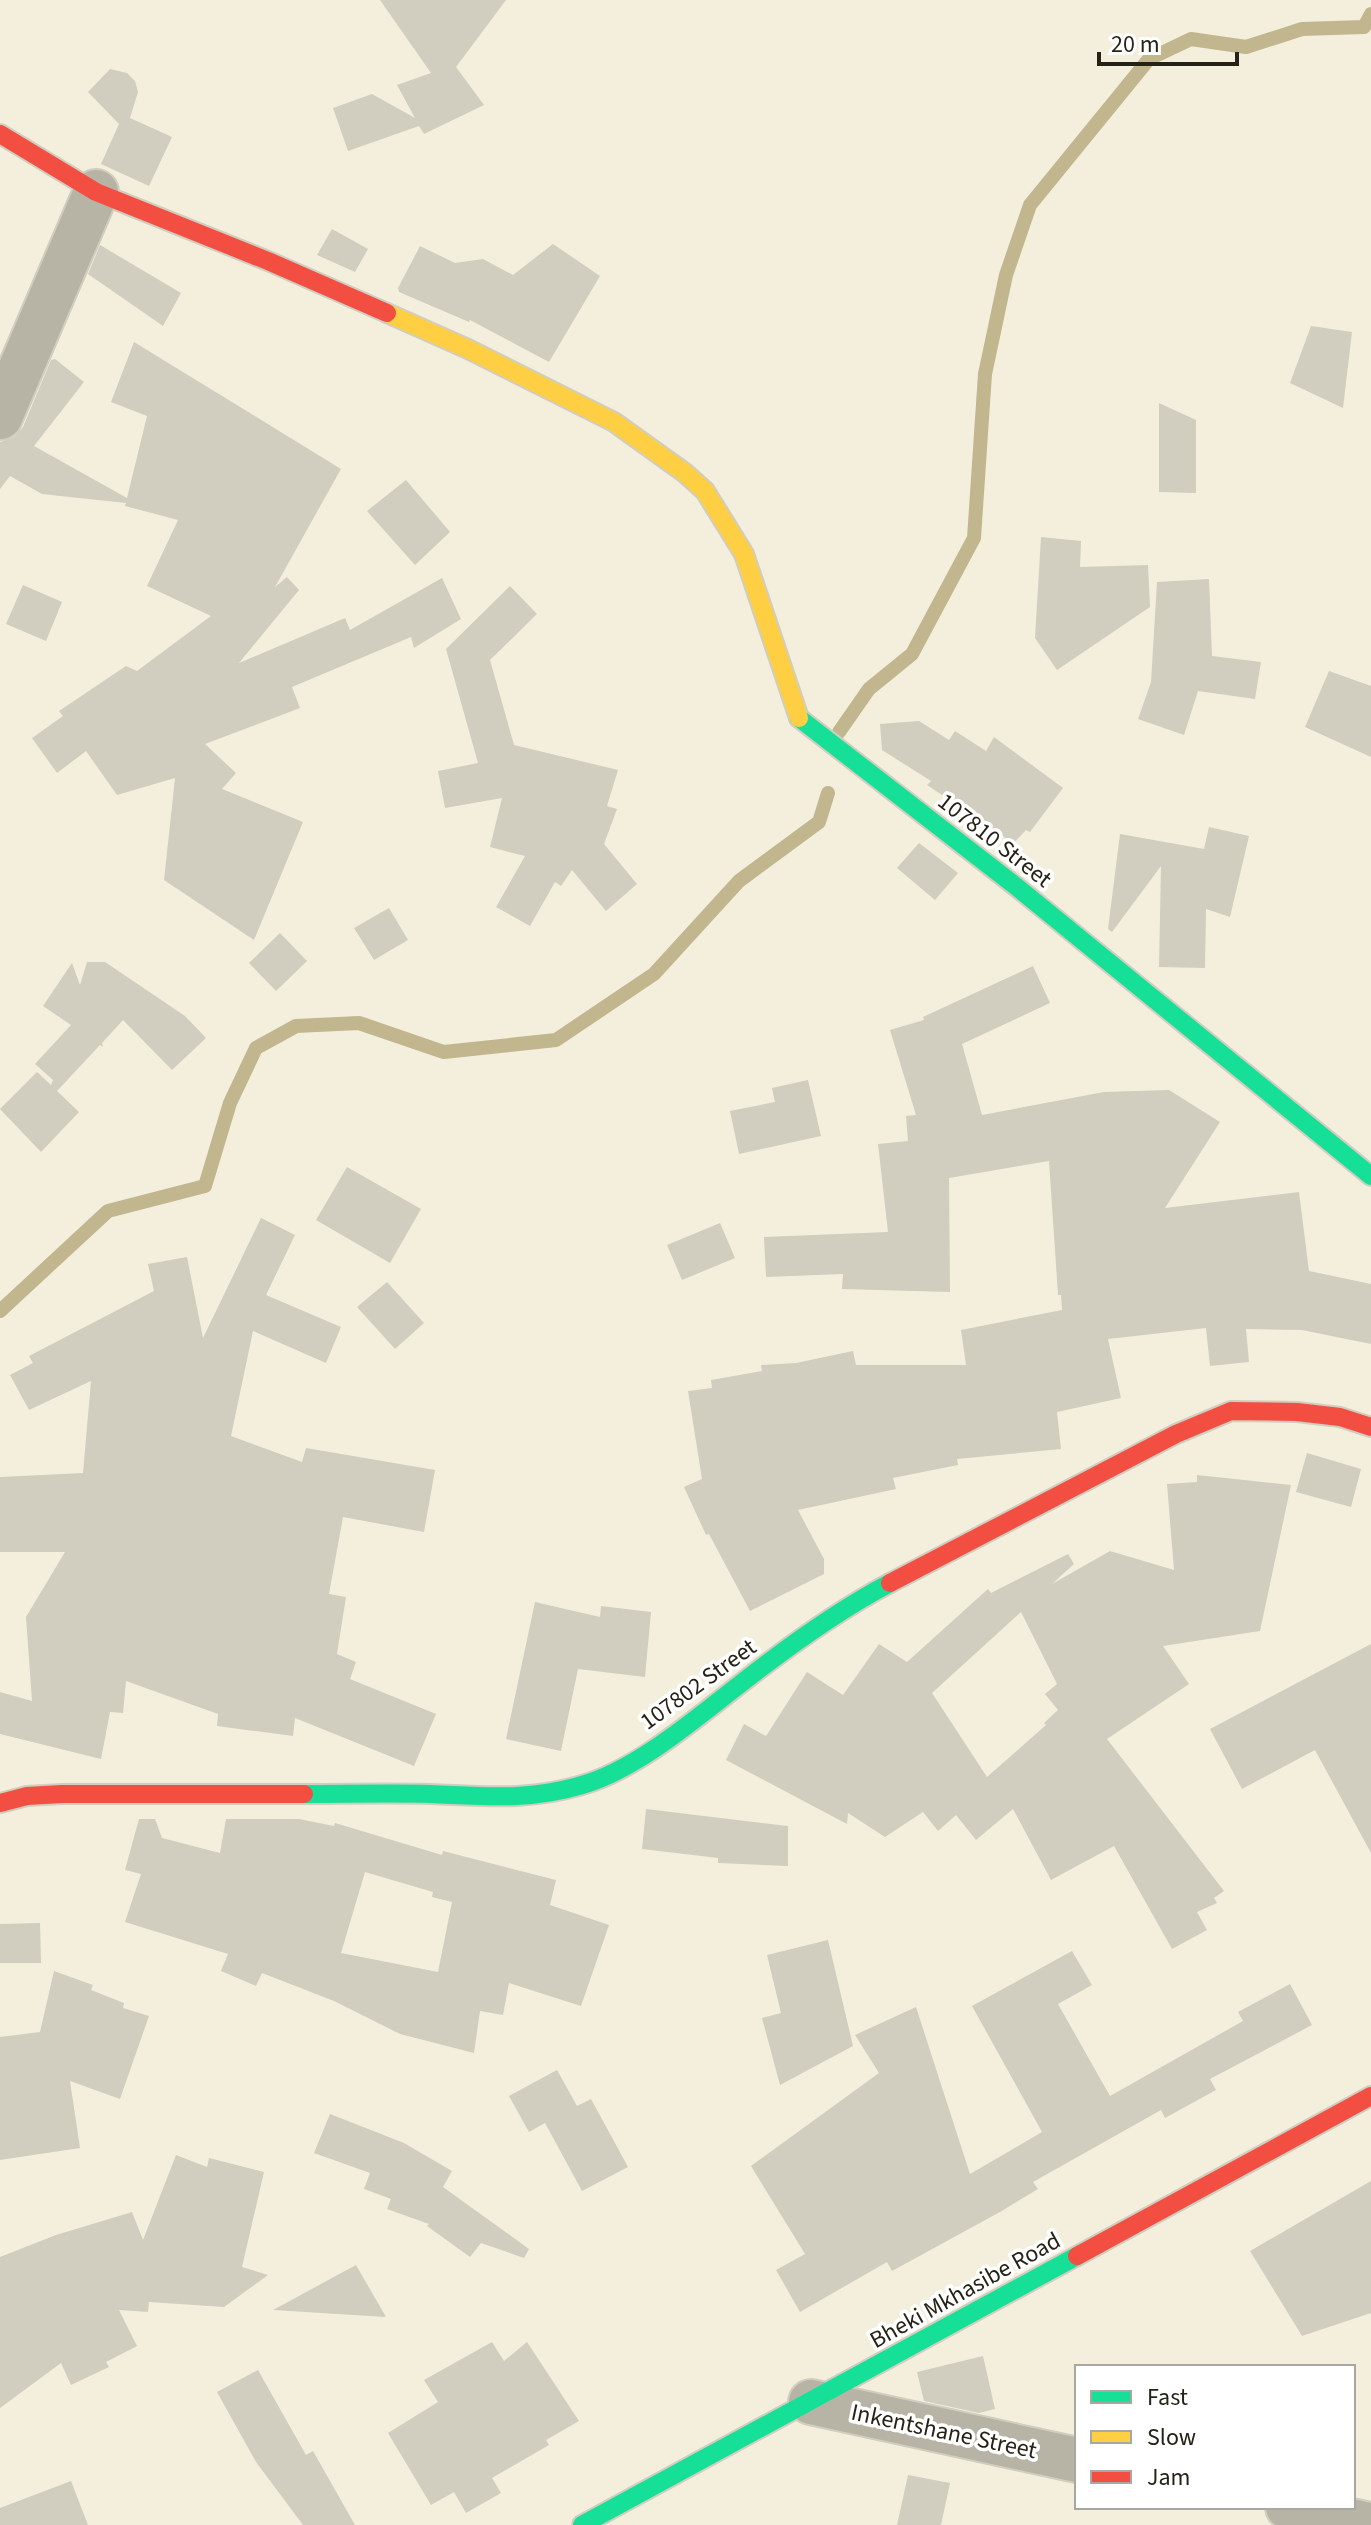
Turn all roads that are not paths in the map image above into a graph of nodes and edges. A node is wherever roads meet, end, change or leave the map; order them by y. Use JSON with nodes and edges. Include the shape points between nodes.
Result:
{"nodes":[{"id":1,"x":0,"y":134,"type":"edge"},
{"id":2,"x":96,"y":192,"type":"junction"},
{"id":3,"x":0,"y":417,"type":"edge"},
{"id":4,"x":1371,"y":1176,"type":"edge"},
{"id":5,"x":1371,"y":1427,"type":"edge"},
{"id":6,"x":0,"y":1803,"type":"edge"},
{"id":7,"x":1371,"y":2096,"type":"edge"},
{"id":8,"x":811,"y":2402,"type":"junction"},
{"id":9,"x":1075,"y":2460,"type":"edge"},
{"id":10,"x":1297,"y":2509,"type":"edge"},
{"id":11,"x":582,"y":2525,"type":"edge"},
{"id":12,"x":1369,"y":2525,"type":"edge"}],
"edges":[{"from":1,"to":2,"type":"street","name":"107810 Street"},
{"from":2,"to":3,"type":"street"},
{"from":2,"to":4,"type":"street","name":"107810 Street","via":[[468,349],[614,422],[685,473],[705,491],[744,554],[800,720],[1018,888]]},
{"from":5,"to":6,"type":"street","name":"107802 Street","via":[[1297,1412],[1231,1411],[1176,1434],[869,1594],[676,1734],[584,1785],[530,1796],[483,1798],[76,1794]]},
{"from":7,"to":8,"type":"street","name":"Bheki Mkhasibe Road"},
{"from":8,"to":9,"type":"street","name":"Inkentshane Street"},
{"from":8,"to":11,"type":"street","name":"Bheki Mkhasibe Road"},
{"from":10,"to":12,"type":"street"}]}
